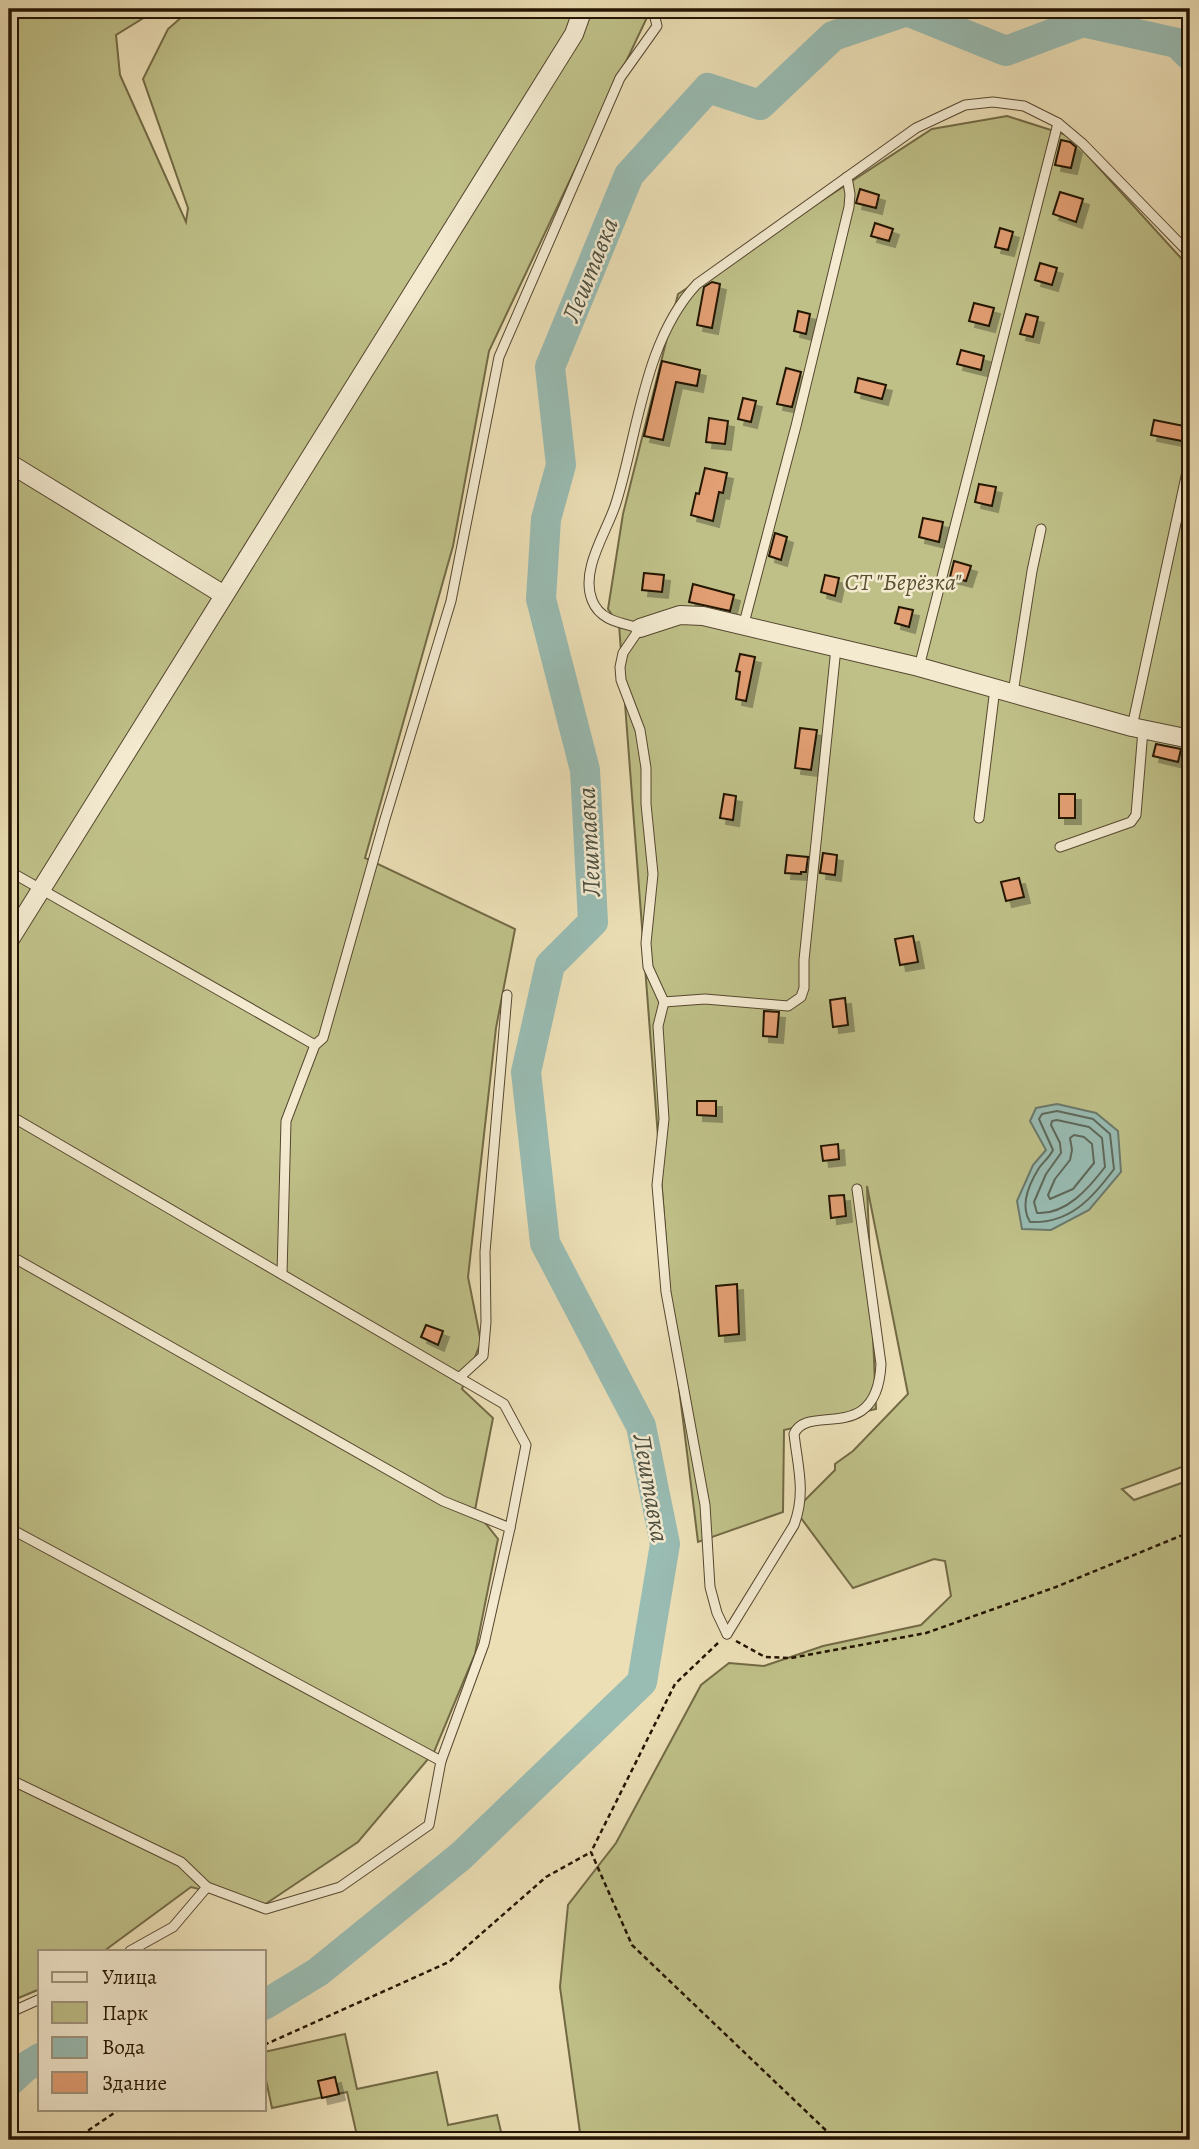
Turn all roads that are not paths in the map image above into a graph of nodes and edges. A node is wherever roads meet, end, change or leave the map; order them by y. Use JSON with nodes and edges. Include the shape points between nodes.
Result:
{"nodes":[{"id":1,"x":583,"y":9,"type":"edge"},
{"id":2,"x":653,"y":9,"type":"edge"},
{"id":3,"x":1058,"y":123,"type":"junction"},
{"id":4,"x":847,"y":177,"type":"junction"},
{"id":5,"x":1190,"y":254,"type":"edge"},
{"id":6,"x":1190,"y":458,"type":"edge"},
{"id":7,"x":9,"y":463,"type":"edge"},
{"id":8,"x":1041,"y":528,"type":"dead end"},
{"id":9,"x":225,"y":595,"type":"junction"},
{"id":10,"x":743,"y":627,"type":"junction"},
{"id":11,"x":640,"y":628,"type":"junction"},
{"id":12,"x":836,"y":648,"type":"junction"},
{"id":13,"x":919,"y":667,"type":"junction"},
{"id":14,"x":995,"y":688,"type":"junction"},
{"id":15,"x":1013,"y":693,"type":"junction"},
{"id":16,"x":1138,"y":728,"type":"junction"},
{"id":17,"x":1190,"y":739,"type":"edge"},
{"id":18,"x":979,"y":818,"type":"dead end"},
{"id":19,"x":1060,"y":846,"type":"dead end"},
{"id":20,"x":9,"y":871,"type":"edge"},
{"id":21,"x":40,"y":890,"type":"junction"},
{"id":22,"x":9,"y":941,"type":"edge"},
{"id":23,"x":507,"y":995,"type":"dead end"},
{"id":24,"x":664,"y":1002,"type":"junction"},
{"id":25,"x":315,"y":1045,"type":"junction"},
{"id":26,"x":9,"y":1115,"type":"edge"},
{"id":27,"x":857,"y":1189,"type":"dead end"},
{"id":28,"x":9,"y":1255,"type":"edge"},
{"id":29,"x":282,"y":1274,"type":"junction"},
{"id":30,"x":459,"y":1378,"type":"junction"},
{"id":31,"x":9,"y":1528,"type":"edge"},
{"id":32,"x":510,"y":1528,"type":"junction"},
{"id":33,"x":441,"y":1761,"type":"junction"},
{"id":34,"x":9,"y":1779,"type":"edge"},
{"id":35,"x":207,"y":1887,"type":"junction"},
{"id":36,"x":132,"y":1950,"type":"edge"},
{"id":37,"x":38,"y":2000,"type":"edge"},
{"id":38,"x":9,"y":2013,"type":"edge"}],
"edges":[{"from":1,"to":9,"type":"street","via":[[566,46]]},
{"from":2,"to":25,"type":"lane","via":[[657,26],[620,78],[499,357],[451,601],[323,1038]]},
{"from":3,"to":4,"type":"lane","via":[[1024,106],[993,102],[965,106],[916,128]]},
{"from":3,"to":5,"type":"lane"},
{"from":3,"to":13,"type":"lane"},
{"from":4,"to":10,"type":"lane","via":[[849,207]]},
{"from":4,"to":11,"type":"lane","via":[[697,284],[676,312],[638,410],[616,503],[589,586],[592,601],[608,620]]},
{"from":6,"to":16,"type":"lane"},
{"from":7,"to":9,"type":"street"},
{"from":8,"to":15,"type":"lane"},
{"from":9,"to":21,"type":"street"},
{"from":10,"to":11,"type":"street","via":[[680,615]]},
{"from":10,"to":12,"type":"street"},
{"from":11,"to":24,"type":"lane","via":[[623,653],[620,667],[640,730],[646,768],[653,874],[646,943],[649,967]]},
{"from":12,"to":13,"type":"street"},
{"from":12,"to":24,"type":"lane","via":[[801,997],[788,1006],[705,999]]},
{"from":13,"to":14,"type":"street"},
{"from":14,"to":15,"type":"street"},
{"from":14,"to":18,"type":"lane"},
{"from":15,"to":16,"type":"street"},
{"from":16,"to":17,"type":"street"},
{"from":16,"to":19,"type":"lane","via":[[1136,816],[1131,822]]},
{"from":20,"to":21,"type":"lane"},
{"from":21,"to":22,"type":"street"},
{"from":21,"to":25,"type":"lane"},
{"from":23,"to":30,"type":"lane","via":[[485,1252],[483,1356]]},
{"from":24,"to":27,"type":"lane","via":[[658,1026],[664,1119],[657,1185],[666,1292],[705,1505],[710,1587],[727,1634],[794,1525],[802,1497],[796,1430],[803,1424],[853,1416],[865,1409],[880,1381]]},
{"from":25,"to":29,"type":"lane","via":[[286,1121]]},
{"from":26,"to":29,"type":"lane"},
{"from":28,"to":32,"type":"lane","via":[[443,1501]]},
{"from":29,"to":30,"type":"lane"},
{"from":30,"to":32,"type":"lane","via":[[504,1404],[526,1445]]},
{"from":31,"to":33,"type":"lane"},
{"from":32,"to":33,"type":"lane","via":[[484,1644]]},
{"from":33,"to":35,"type":"lane","via":[[429,1825],[340,1887],[266,1909]]},
{"from":34,"to":35,"type":"lane","via":[[181,1862]]},
{"from":35,"to":36,"type":"lane","via":[[173,1927]]},
{"from":37,"to":38,"type":"lane"}]}
